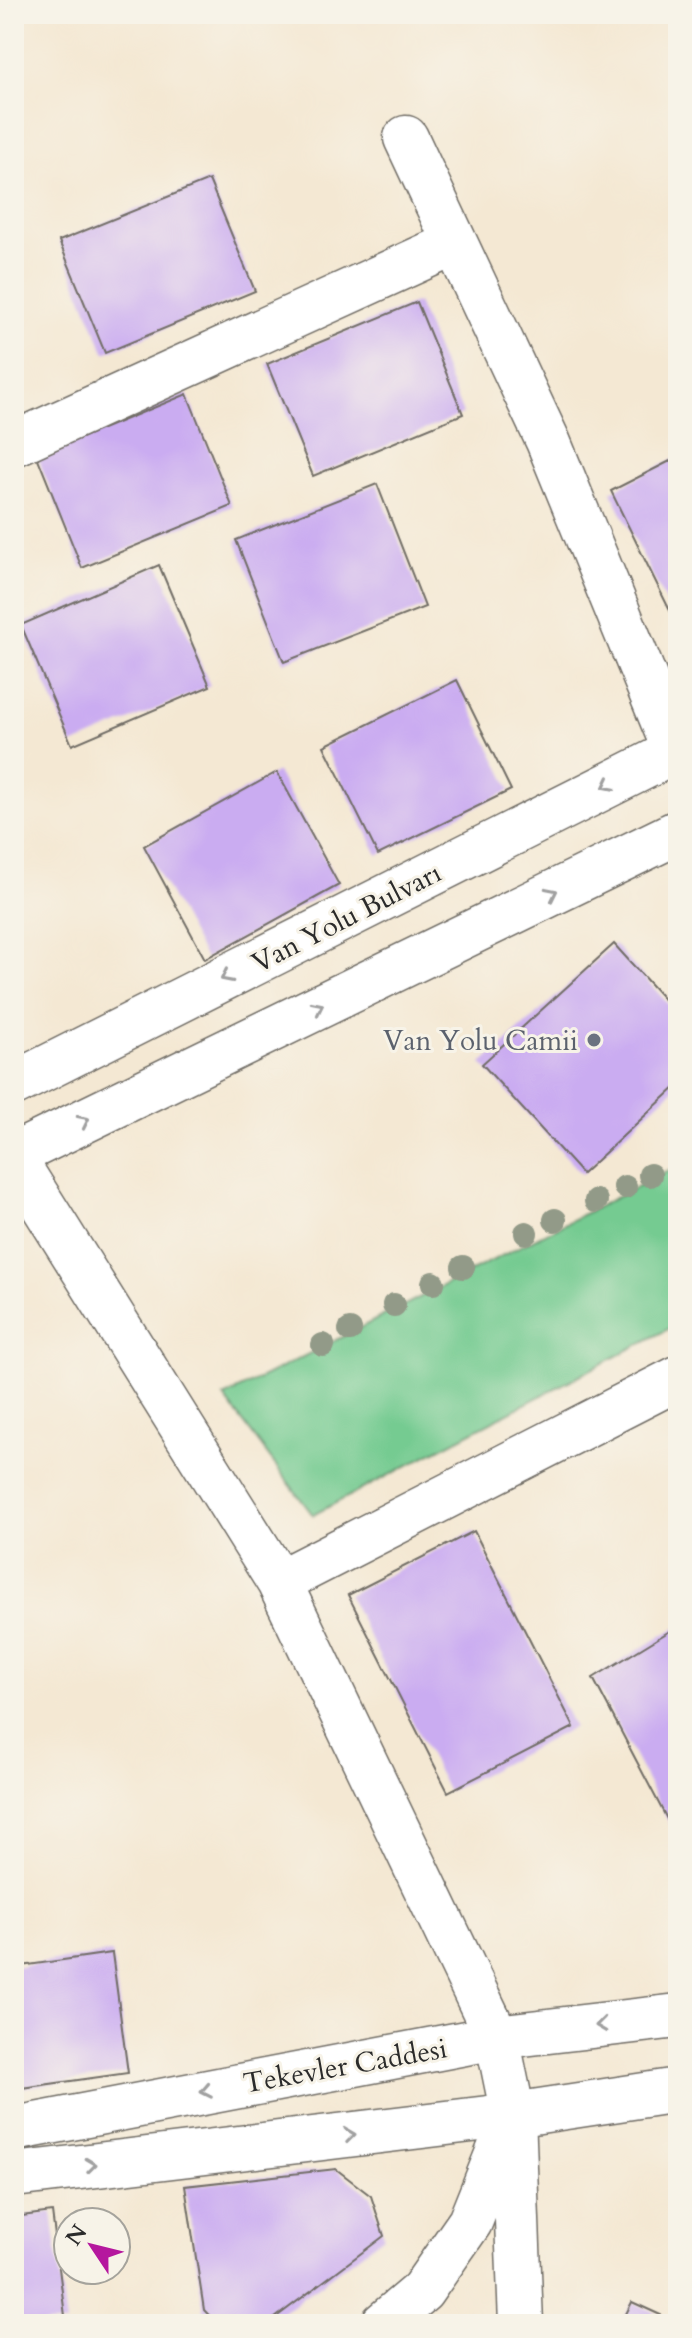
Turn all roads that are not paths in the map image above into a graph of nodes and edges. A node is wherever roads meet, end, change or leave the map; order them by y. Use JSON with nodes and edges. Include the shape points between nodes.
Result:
{"nodes":[{"id":1,"x":406,"y":138,"type":"dead end"},
{"id":2,"x":455,"y":243,"type":"junction"},
{"id":3,"x":14,"y":444,"type":"edge"},
{"id":4,"x":677,"y":751,"type":"edge"},
{"id":5,"x":678,"y":832,"type":"edge"},
{"id":6,"x":14,"y":1084,"type":"edge"},
{"id":7,"x":14,"y":1157,"type":"edge"},
{"id":8,"x":678,"y":1378,"type":"edge"},
{"id":9,"x":279,"y":1582,"type":"junction"},
{"id":10,"x":678,"y":2016,"type":"edge"},
{"id":11,"x":497,"y":2037,"type":"junction"},
{"id":12,"x":678,"y":2090,"type":"edge"},
{"id":13,"x":513,"y":2115,"type":"junction"},
{"id":14,"x":14,"y":2129,"type":"edge"},
{"id":15,"x":14,"y":2175,"type":"edge"},
{"id":16,"x":383,"y":2324,"type":"edge"},
{"id":17,"x":521,"y":2324,"type":"edge"}],
"edges":[{"from":1,"to":2,"type":"street"},
{"from":2,"to":3,"type":"street"},
{"from":2,"to":4,"type":"street","via":[[548,441]]},
{"from":4,"to":6,"type":"street","name":"Van Yolu Bulvarı","one_way":true},
{"from":7,"to":5,"type":"street","one_way":true},
{"from":7,"to":9,"type":"street"},
{"from":8,"to":9,"type":"street"},
{"from":9,"to":11,"type":"street"},
{"from":10,"to":11,"type":"street","name":"Tekevler Caddesi","one_way":true},
{"from":11,"to":13,"type":"street"},
{"from":11,"to":14,"type":"street","name":"Tekevler Caddesi","one_way":true},
{"from":12,"to":13,"type":"street"},
{"from":15,"to":13,"type":"street","one_way":true},
{"from":13,"to":16,"type":"street","via":[[470,2222],[422,2291]]},
{"from":13,"to":17,"type":"street"}]}
